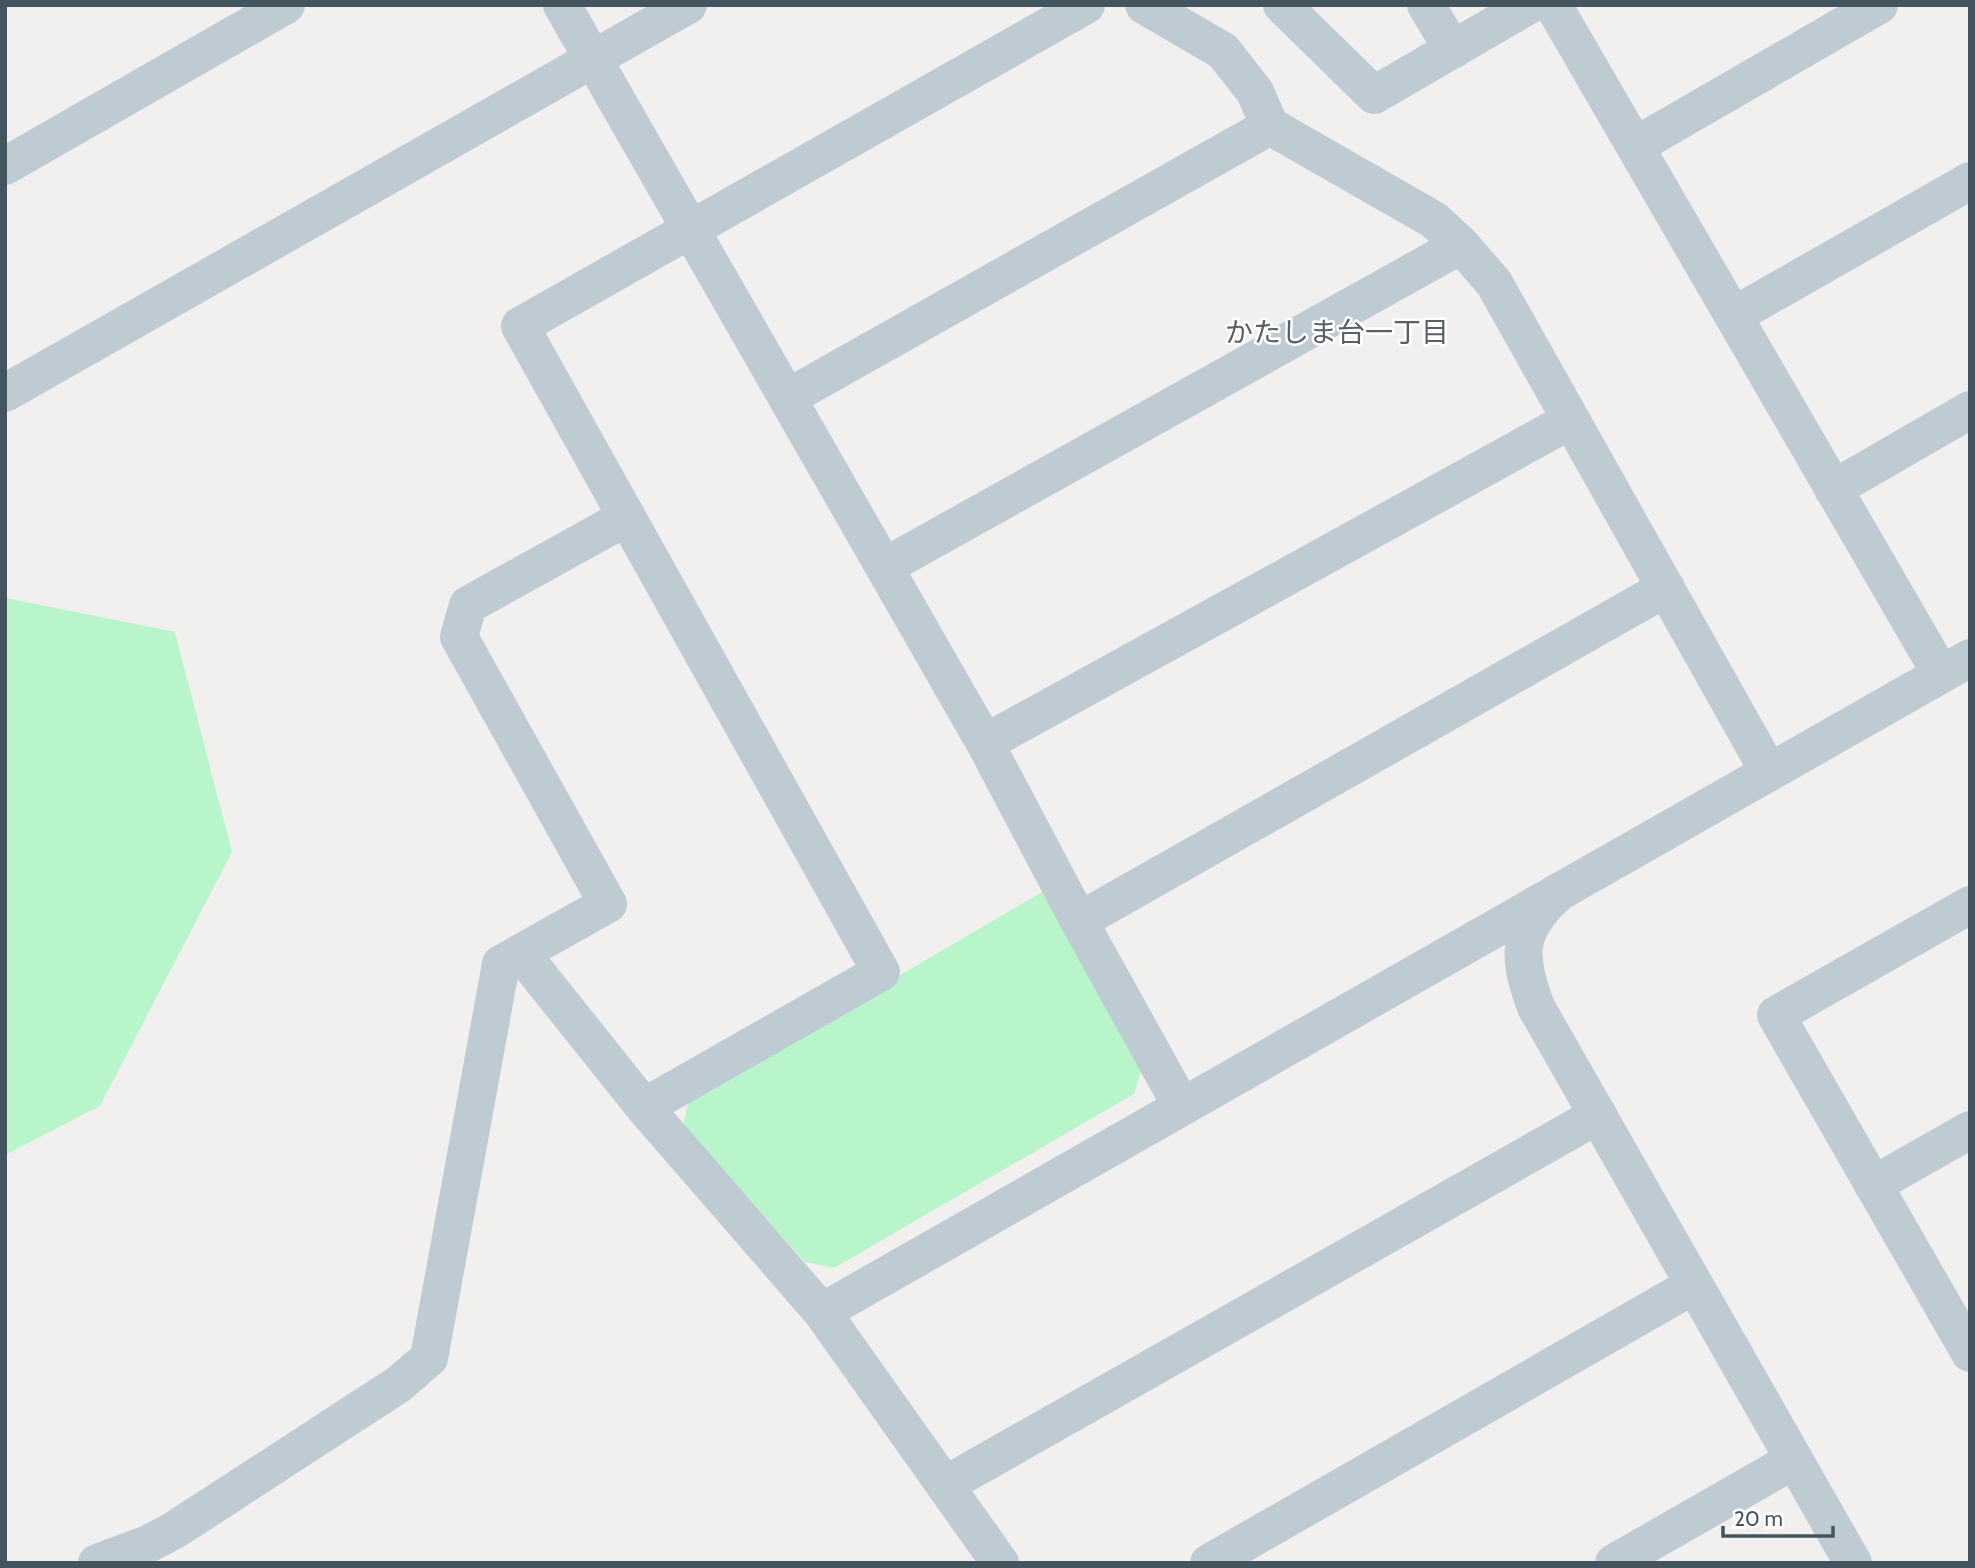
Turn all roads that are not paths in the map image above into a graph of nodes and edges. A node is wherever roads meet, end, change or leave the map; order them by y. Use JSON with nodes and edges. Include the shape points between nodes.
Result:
{"nodes":[{"id":1,"x":286,"y":5,"type":"edge"},
{"id":2,"x":562,"y":5,"type":"edge"},
{"id":3,"x":688,"y":5,"type":"edge"},
{"id":4,"x":1086,"y":5,"type":"edge"},
{"id":5,"x":1144,"y":5,"type":"edge"},
{"id":6,"x":1282,"y":5,"type":"edge"},
{"id":7,"x":1426,"y":5,"type":"edge"},
{"id":8,"x":1529,"y":5,"type":"edge"},
{"id":9,"x":1553,"y":5,"type":"edge"},
{"id":10,"x":1879,"y":5,"type":"edge"},
{"id":11,"x":1453,"y":50,"type":"junction"},
{"id":12,"x":593,"y":59,"type":"junction"},
{"id":13,"x":1270,"y":126,"type":"junction"},
{"id":14,"x":1634,"y":146,"type":"junction"},
{"id":15,"x":5,"y":166,"type":"edge"},
{"id":16,"x":1970,"y":181,"type":"edge"},
{"id":17,"x":690,"y":230,"type":"junction"},
{"id":18,"x":1461,"y":245,"type":"junction"},
{"id":19,"x":1733,"y":316,"type":"junction"},
{"id":20,"x":5,"y":393,"type":"edge"},
{"id":21,"x":787,"y":398,"type":"junction"},
{"id":22,"x":1970,"y":410,"type":"edge"},
{"id":23,"x":1571,"y":420,"type":"junction"},
{"id":24,"x":1833,"y":489,"type":"junction"},
{"id":25,"x":627,"y":517,"type":"junction"},
{"id":26,"x":884,"y":567,"type":"junction"},
{"id":27,"x":1666,"y":588,"type":"junction"},
{"id":28,"x":1955,"y":666,"type":"edge"},
{"id":29,"x":985,"y":743,"type":"junction"},
{"id":30,"x":1769,"y":772,"type":"junction"},
{"id":31,"x":1559,"y":892,"type":"junction"},
{"id":32,"x":1970,"y":905,"type":"edge"},
{"id":33,"x":1079,"y":921,"type":"junction"},
{"id":34,"x":521,"y":953,"type":"junction"},
{"id":35,"x":645,"y":1107,"type":"junction"},
{"id":36,"x":1182,"y":1107,"type":"junction"},
{"id":37,"x":1598,"y":1115,"type":"junction"},
{"id":38,"x":1970,"y":1130,"type":"edge"},
{"id":39,"x":1873,"y":1185,"type":"junction"},
{"id":40,"x":1694,"y":1285,"type":"junction"},
{"id":41,"x":822,"y":1312,"type":"junction"},
{"id":42,"x":1970,"y":1353,"type":"edge"},
{"id":43,"x":1794,"y":1460,"type":"junction"},
{"id":44,"x":945,"y":1485,"type":"junction"},
{"id":45,"x":97,"y":1563,"type":"edge"},
{"id":46,"x":1000,"y":1563,"type":"edge"},
{"id":47,"x":1209,"y":1563,"type":"edge"},
{"id":48,"x":1614,"y":1563,"type":"edge"},
{"id":49,"x":1853,"y":1563,"type":"edge"}],
"edges":[{"from":1,"to":15,"type":"street"},
{"from":2,"to":12,"type":"street"},
{"from":3,"to":12,"type":"street"},
{"from":4,"to":17,"type":"street"},
{"from":5,"to":13,"type":"street","via":[[1223,51],[1255,92]]},
{"from":6,"to":11,"type":"street","via":[[1374,96]]},
{"from":7,"to":11,"type":"street"},
{"from":8,"to":11,"type":"street"},
{"from":9,"to":14,"type":"street"},
{"from":10,"to":14,"type":"street"},
{"from":12,"to":17,"type":"street"},
{"from":12,"to":20,"type":"street"},
{"from":13,"to":18,"type":"street","via":[[1434,220]]},
{"from":13,"to":21,"type":"street"},
{"from":14,"to":19,"type":"street"},
{"from":16,"to":19,"type":"street"},
{"from":17,"to":21,"type":"street"},
{"from":17,"to":25,"type":"street","via":[[520,326]]},
{"from":18,"to":23,"type":"street","via":[[1494,283]]},
{"from":18,"to":26,"type":"street"},
{"from":19,"to":24,"type":"street"},
{"from":21,"to":26,"type":"street"},
{"from":22,"to":24,"type":"street"},
{"from":23,"to":27,"type":"street"},
{"from":23,"to":29,"type":"street"},
{"from":24,"to":28,"type":"street"},
{"from":25,"to":34,"type":"street","via":[[468,605],[459,637],[608,904]]},
{"from":25,"to":35,"type":"street","via":[[881,972]]},
{"from":26,"to":29,"type":"street"},
{"from":27,"to":30,"type":"street"},
{"from":27,"to":33,"type":"street"},
{"from":28,"to":30,"type":"street"},
{"from":29,"to":33,"type":"street"},
{"from":30,"to":31,"type":"street"},
{"from":31,"to":36,"type":"street"},
{"from":31,"to":37,"type":"street","via":[[1541,908],[1529,929],[1525,977],[1536,1007]]},
{"from":32,"to":39,"type":"street","via":[[1776,1016]]},
{"from":33,"to":36,"type":"street"},
{"from":34,"to":35,"type":"street"},
{"from":34,"to":45,"type":"street","via":[[501,964],[429,1358],[400,1384],[173,1531]]},
{"from":35,"to":41,"type":"street"},
{"from":36,"to":41,"type":"street"},
{"from":37,"to":40,"type":"street"},
{"from":37,"to":44,"type":"street"},
{"from":38,"to":39,"type":"street"},
{"from":39,"to":42,"type":"street"},
{"from":40,"to":43,"type":"street"},
{"from":40,"to":47,"type":"street"},
{"from":41,"to":44,"type":"street"},
{"from":43,"to":48,"type":"street"},
{"from":43,"to":49,"type":"street"},
{"from":44,"to":46,"type":"street"}]}
